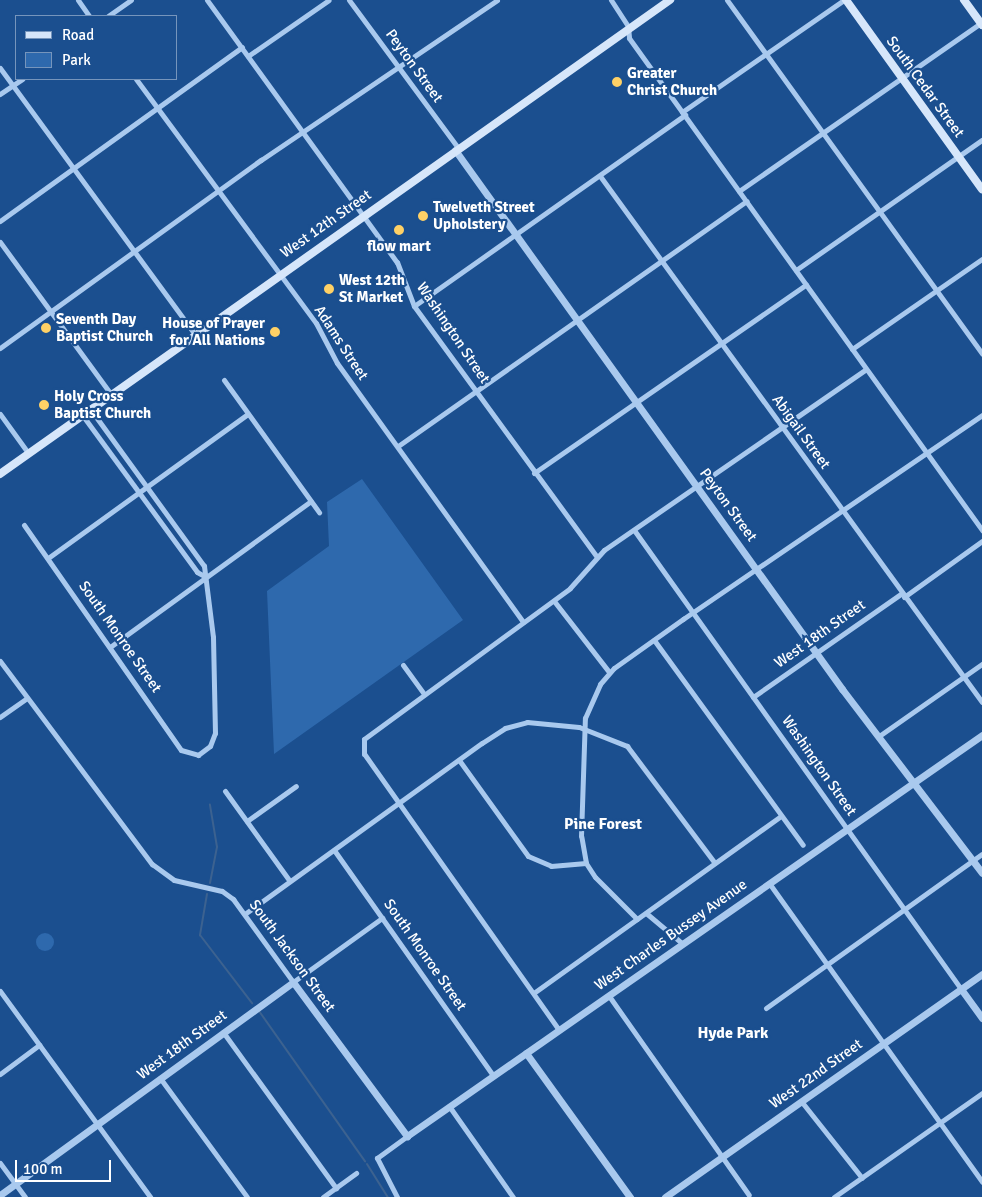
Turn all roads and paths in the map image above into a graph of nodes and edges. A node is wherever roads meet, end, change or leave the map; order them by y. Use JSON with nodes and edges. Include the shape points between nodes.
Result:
{"nodes":[{"id":1,"x":78,"y":0,"type":"edge"},
{"id":2,"x":131,"y":0,"type":"edge"},
{"id":3,"x":207,"y":0,"type":"edge"},
{"id":4,"x":329,"y":0,"type":"edge"},
{"id":5,"x":349,"y":0,"type":"edge"},
{"id":6,"x":611,"y":0,"type":"edge"},
{"id":7,"x":670,"y":0,"type":"edge"},
{"id":8,"x":727,"y":0,"type":"edge"},
{"id":9,"x":845,"y":0,"type":"edge"},
{"id":10,"x":964,"y":0,"type":"edge"},
{"id":11,"x":493,"y":1,"type":"edge"},
{"id":12,"x":88,"y":15,"type":"edge"},
{"id":13,"x":109,"y":15,"type":"edge"},
{"id":14,"x":981,"y":23,"type":"edge"},
{"id":15,"x":628,"y":30,"type":"junction"},
{"id":16,"x":242,"y":47,"type":"junction"},
{"id":17,"x":766,"y":54,"type":"junction"},
{"id":18,"x":248,"y":56,"type":"junction"},
{"id":19,"x":0,"y":68,"type":"edge"},
{"id":20,"x":400,"y":69,"type":"junction"},
{"id":21,"x":901,"y":77,"type":"junction"},
{"id":22,"x":20,"y":80,"type":"edge"},
{"id":23,"x":137,"y":80,"type":"edge"},
{"id":24,"x":13,"y":85,"type":"junction"},
{"id":25,"x":0,"y":94,"type":"edge"},
{"id":26,"x":157,"y":107,"type":"junction"},
{"id":27,"x":684,"y":114,"type":"junction"},
{"id":28,"x":302,"y":133,"type":"junction"},
{"id":29,"x":823,"y":133,"type":"junction"},
{"id":30,"x":982,"y":140,"type":"edge"},
{"id":31,"x":456,"y":149,"type":"junction"},
{"id":32,"x":958,"y":157,"type":"junction"},
{"id":33,"x":74,"y":167,"type":"junction"},
{"id":34,"x":600,"y":176,"type":"junction"},
{"id":35,"x":982,"y":189,"type":"edge"},
{"id":36,"x":218,"y":190,"type":"junction"},
{"id":37,"x":739,"y":191,"type":"junction"},
{"id":38,"x":746,"y":201,"type":"junction"},
{"id":39,"x":880,"y":211,"type":"junction"},
{"id":40,"x":362,"y":215,"type":"junction"},
{"id":41,"x":0,"y":221,"type":"edge"},
{"id":42,"x":516,"y":234,"type":"junction"},
{"id":43,"x":0,"y":242,"type":"edge"},
{"id":44,"x":133,"y":251,"type":"junction"},
{"id":45,"x":661,"y":259,"type":"junction"},
{"id":46,"x":982,"y":259,"type":"edge"},
{"id":47,"x":796,"y":270,"type":"junction"},
{"id":48,"x":278,"y":274,"type":"junction"},
{"id":49,"x":806,"y":285,"type":"junction"},
{"id":50,"x":936,"y":290,"type":"junction"},
{"id":51,"x":414,"y":306,"type":"junction"},
{"id":52,"x":50,"y":312,"type":"junction"},
{"id":53,"x":576,"y":318,"type":"junction"},
{"id":54,"x":195,"y":334,"type":"junction"},
{"id":55,"x":721,"y":343,"type":"junction"},
{"id":56,"x":0,"y":348,"type":"edge"},
{"id":57,"x":852,"y":349,"type":"junction"},
{"id":58,"x":982,"y":354,"type":"edge"},
{"id":59,"x":866,"y":369,"type":"junction"},
{"id":60,"x":224,"y":380,"type":"dead end"},
{"id":61,"x":474,"y":390,"type":"junction"},
{"id":62,"x":111,"y":394,"type":"junction"},
{"id":63,"x":636,"y":401,"type":"junction"},
{"id":64,"x":91,"y":410,"type":"junction"},
{"id":65,"x":0,"y":414,"type":"edge"},
{"id":66,"x":248,"y":414,"type":"junction"},
{"id":67,"x":982,"y":415,"type":"edge"},
{"id":68,"x":83,"y":416,"type":"junction"},
{"id":69,"x":781,"y":426,"type":"junction"},
{"id":70,"x":398,"y":446,"type":"junction"},
{"id":71,"x":928,"y":453,"type":"junction"},
{"id":72,"x":29,"y":454,"type":"junction"},
{"id":73,"x":534,"y":473,"type":"junction"},
{"id":74,"x":0,"y":474,"type":"edge"},
{"id":75,"x":697,"y":485,"type":"junction"},
{"id":76,"x":147,"y":487,"type":"junction"},
{"id":77,"x":139,"y":493,"type":"junction"},
{"id":78,"x":311,"y":501,"type":"junction"},
{"id":79,"x":842,"y":511,"type":"junction"},
{"id":80,"x":320,"y":512,"type":"dead end"},
{"id":81,"x":24,"y":525,"type":"dead end"},
{"id":82,"x":634,"y":530,"type":"junction"},
{"id":83,"x":982,"y":530,"type":"edge"},
{"id":84,"x":982,"y":541,"type":"edge"},
{"id":85,"x":596,"y":556,"type":"junction"},
{"id":86,"x":48,"y":558,"type":"junction"},
{"id":87,"x":757,"y":569,"type":"junction"},
{"id":88,"x":206,"y":577,"type":"junction"},
{"id":89,"x":903,"y":595,"type":"junction"},
{"id":90,"x":554,"y":601,"type":"junction"},
{"id":91,"x":693,"y":613,"type":"junction"},
{"id":92,"x":523,"y":622,"type":"junction"},
{"id":93,"x":654,"y":640,"type":"junction"},
{"id":94,"x":110,"y":647,"type":"junction"},
{"id":95,"x":816,"y":652,"type":"junction"},
{"id":96,"x":0,"y":661,"type":"edge"},
{"id":97,"x":982,"y":664,"type":"edge"},
{"id":98,"x":402,"y":665,"type":"dead end"},
{"id":99,"x":609,"y":672,"type":"junction"},
{"id":100,"x":963,"y":677,"type":"junction"},
{"id":101,"x":424,"y":694,"type":"junction"},
{"id":102,"x":753,"y":697,"type":"junction"},
{"id":103,"x":27,"y":698,"type":"junction"},
{"id":104,"x":982,"y":702,"type":"edge"},
{"id":105,"x":0,"y":717,"type":"edge"},
{"id":106,"x":585,"y":729,"type":"junction"},
{"id":107,"x":982,"y":735,"type":"edge"},
{"id":108,"x":879,"y":736,"type":"junction"},
{"id":109,"x":459,"y":760,"type":"junction"},
{"id":110,"x":914,"y":781,"type":"junction"},
{"id":111,"x":296,"y":786,"type":"dead end"},
{"id":112,"x":226,"y":791,"type":"dead end"},
{"id":113,"x":398,"y":802,"type":"junction"},
{"id":114,"x":781,"y":816,"type":"junction"},
{"id":115,"x":247,"y":821,"type":"junction"},
{"id":116,"x":846,"y":828,"type":"junction"},
{"id":117,"x":803,"y":845,"type":"dead end"},
{"id":118,"x":334,"y":850,"type":"junction"},
{"id":119,"x":982,"y":854,"type":"edge"},
{"id":120,"x":973,"y":860,"type":"junction"},
{"id":121,"x":586,"y":862,"type":"junction"},
{"id":122,"x":715,"y":863,"type":"junction"},
{"id":123,"x":982,"y":873,"type":"edge"},
{"id":124,"x":289,"y":880,"type":"junction"},
{"id":125,"x":769,"y":883,"type":"junction"},
{"id":126,"x":904,"y":909,"type":"junction"},
{"id":127,"x":246,"y":913,"type":"junction"},
{"id":128,"x":646,"y":913,"type":"junction"},
{"id":129,"x":382,"y":918,"type":"junction"},
{"id":130,"x":637,"y":920,"type":"junction"},
{"id":131,"x":683,"y":944,"type":"junction"},
{"id":132,"x":828,"y":964,"type":"junction"},
{"id":133,"x":982,"y":974,"type":"edge"},
{"id":134,"x":292,"y":982,"type":"junction"},
{"id":135,"x":961,"y":989,"type":"junction"},
{"id":136,"x":0,"y":991,"type":"edge"},
{"id":137,"x":535,"y":992,"type":"junction"},
{"id":138,"x":610,"y":996,"type":"junction"},
{"id":139,"x":766,"y":1008,"type":"dead end"},
{"id":140,"x":982,"y":1018,"type":"edge"},
{"id":141,"x":559,"y":1030,"type":"junction"},
{"id":142,"x":223,"y":1032,"type":"junction"},
{"id":143,"x":884,"y":1043,"type":"junction"},
{"id":144,"x":39,"y":1045,"type":"junction"},
{"id":145,"x":526,"y":1053,"type":"junction"},
{"id":146,"x":0,"y":1074,"type":"edge"},
{"id":147,"x":493,"y":1075,"type":"junction"},
{"id":148,"x":160,"y":1078,"type":"junction"},
{"id":149,"x":982,"y":1094,"type":"edge"},
{"id":150,"x":801,"y":1101,"type":"junction"},
{"id":151,"x":450,"y":1106,"type":"junction"},
{"id":152,"x":941,"y":1122,"type":"junction"},
{"id":153,"x":98,"y":1125,"type":"junction"},
{"id":154,"x":408,"y":1136,"type":"junction"},
{"id":155,"x":722,"y":1156,"type":"junction"},
{"id":156,"x":0,"y":1163,"type":"edge"},
{"id":157,"x":356,"y":1173,"type":"dead end"},
{"id":158,"x":862,"y":1178,"type":"junction"},
{"id":159,"x":982,"y":1182,"type":"edge"},
{"id":160,"x":15,"y":1184,"type":"junction"},
{"id":161,"x":336,"y":1188,"type":"junction"},
{"id":162,"x":0,"y":1195,"type":"edge"},
{"id":163,"x":749,"y":1195,"type":"dead end"},
{"id":164,"x":25,"y":1197,"type":"edge"},
{"id":165,"x":150,"y":1197,"type":"edge"},
{"id":166,"x":247,"y":1197,"type":"edge"},
{"id":167,"x":323,"y":1197,"type":"edge"},
{"id":168,"x":397,"y":1197,"type":"edge"},
{"id":169,"x":513,"y":1197,"type":"edge"},
{"id":170,"x":630,"y":1197,"type":"edge"},
{"id":171,"x":665,"y":1197,"type":"edge"},
{"id":172,"x":834,"y":1197,"type":"edge"}],
"edges":[{"from":1,"to":12,"type":"street"},
{"from":2,"to":13,"type":"street"},
{"from":3,"to":16,"type":"street","name":"Washington Street"},
{"from":4,"to":18,"type":"street"},
{"from":5,"to":20,"type":"street","name":"Peyton Street"},
{"from":6,"to":15,"type":"street"},
{"from":7,"to":15,"type":"main road","name":"West 12th Street"},
{"from":8,"to":17,"type":"street"},
{"from":9,"to":17,"type":"street"},
{"from":9,"to":21,"type":"main road","name":"South Cedar Street"},
{"from":10,"to":14,"type":"main road"},
{"from":11,"to":20,"type":"street"},
{"from":14,"to":21,"type":"street"},
{"from":15,"to":27,"type":"street","via":[[629,38]]},
{"from":15,"to":31,"type":"main road","name":"West 12th Street"},
{"from":16,"to":18,"type":"street","name":"Washington Street"},
{"from":16,"to":26,"type":"street"},
{"from":17,"to":27,"type":"street"},
{"from":17,"to":29,"type":"street"},
{"from":18,"to":28,"type":"street","name":"Washington Street"},
{"from":19,"to":24,"type":"street"},
{"from":20,"to":28,"type":"street"},
{"from":20,"to":31,"type":"street","name":"Peyton Street"},
{"from":21,"to":29,"type":"street"},
{"from":21,"to":32,"type":"main road","name":"South Cedar Street"},
{"from":22,"to":24,"type":"street"},
{"from":23,"to":26,"type":"street","name":"Adams Street"},
{"from":24,"to":25,"type":"street"},
{"from":24,"to":33,"type":"street"},
{"from":26,"to":33,"type":"street"},
{"from":26,"to":36,"type":"street","name":"Adams Street"},
{"from":27,"to":34,"type":"street"},
{"from":27,"to":37,"type":"street"},
{"from":28,"to":36,"type":"street"},
{"from":28,"to":40,"type":"street","name":"Washington Street"},
{"from":29,"to":37,"type":"street"},
{"from":29,"to":39,"type":"street"},
{"from":30,"to":32,"type":"street"},
{"from":31,"to":40,"type":"main road","name":"West 12th Street"},
{"from":31,"to":42,"type":"street","name":"Peyton Street"},
{"from":32,"to":35,"type":"main road","name":"South Cedar Street"},
{"from":32,"to":39,"type":"street"},
{"from":33,"to":41,"type":"street"},
{"from":33,"to":44,"type":"street"},
{"from":34,"to":42,"type":"street"},
{"from":34,"to":45,"type":"street","name":"Abigail Street"},
{"from":36,"to":44,"type":"street"},
{"from":36,"to":48,"type":"street","name":"Adams Street"},
{"from":37,"to":38,"type":"street"},
{"from":38,"to":45,"type":"street"},
{"from":38,"to":47,"type":"street"},
{"from":39,"to":47,"type":"street"},
{"from":39,"to":50,"type":"street"},
{"from":40,"to":48,"type":"main road","name":"West 12th Street"},
{"from":40,"to":51,"type":"street","name":"Washington Street","via":[[397,262]]},
{"from":42,"to":51,"type":"street"},
{"from":42,"to":53,"type":"street","name":"Peyton Street"},
{"from":43,"to":52,"type":"street"},
{"from":44,"to":52,"type":"street"},
{"from":44,"to":54,"type":"street"},
{"from":45,"to":53,"type":"street"},
{"from":45,"to":55,"type":"street","name":"Abigail Street"},
{"from":46,"to":50,"type":"street"},
{"from":47,"to":49,"type":"street"},
{"from":48,"to":54,"type":"main road","name":"West 12th Street"},
{"from":48,"to":70,"type":"street","name":"Adams Street"},
{"from":49,"to":55,"type":"street"},
{"from":49,"to":57,"type":"street"},
{"from":50,"to":57,"type":"street"},
{"from":50,"to":58,"type":"street"},
{"from":51,"to":61,"type":"street","name":"Washington Street"},
{"from":52,"to":56,"type":"street"},
{"from":52,"to":62,"type":"street"},
{"from":53,"to":61,"type":"street"},
{"from":53,"to":63,"type":"street","name":"Peyton Street"},
{"from":54,"to":62,"type":"main road","name":"West 12th Street"},
{"from":55,"to":63,"type":"street"},
{"from":55,"to":69,"type":"street","name":"Abigail Street"},
{"from":57,"to":59,"type":"street"},
{"from":59,"to":69,"type":"street"},
{"from":59,"to":71,"type":"street"},
{"from":60,"to":66,"type":"street"},
{"from":61,"to":70,"type":"street"},
{"from":61,"to":73,"type":"street","name":"Washington Street"},
{"from":62,"to":64,"type":"main road","name":"West 12th Street"},
{"from":63,"to":73,"type":"street"},
{"from":63,"to":75,"type":"street","name":"Peyton Street"},
{"from":64,"to":68,"type":"main road","name":"West 12th Street"},
{"from":64,"to":76,"type":"street"},
{"from":65,"to":72,"type":"street"},
{"from":66,"to":76,"type":"street"},
{"from":66,"to":78,"type":"street"},
{"from":67,"to":71,"type":"street"},
{"from":68,"to":72,"type":"main road","name":"West 12th Street"},
{"from":68,"to":77,"type":"street"},
{"from":69,"to":75,"type":"street"},
{"from":69,"to":79,"type":"street","name":"Abigail Street"},
{"from":70,"to":92,"type":"street","name":"Adams Street"},
{"from":71,"to":79,"type":"street"},
{"from":71,"to":83,"type":"street"},
{"from":72,"to":74,"type":"main road","name":"West 12th Street"},
{"from":73,"to":85,"type":"street","name":"Washington Street"},
{"from":75,"to":82,"type":"street"},
{"from":75,"to":87,"type":"street","name":"Peyton Street"},
{"from":76,"to":77,"type":"street"},
{"from":76,"to":88,"type":"street","via":[[204,566]]},
{"from":77,"to":86,"type":"street"},
{"from":77,"to":88,"type":"street","via":[[197,572]]},
{"from":78,"to":80,"type":"street"},
{"from":78,"to":88,"type":"street"},
{"from":79,"to":87,"type":"street"},
{"from":79,"to":89,"type":"street","name":"Abigail Street"},
{"from":81,"to":86,"type":"street","name":"South Monroe Street"},
{"from":82,"to":85,"type":"street"},
{"from":82,"to":91,"type":"street","name":"Washington Street"},
{"from":84,"to":89,"type":"street","name":"West 18th Street"},
{"from":85,"to":90,"type":"street"},
{"from":86,"to":94,"type":"street","name":"South Monroe Street"},
{"from":87,"to":91,"type":"street"},
{"from":87,"to":95,"type":"street","name":"Peyton Street"},
{"from":88,"to":94,"type":"street"},
{"from":88,"to":94,"type":"street","name":"South Monroe Street","via":[[214,637],[215,733],[210,746],[198,755],[181,750]]},
{"from":89,"to":95,"type":"street","name":"West 18th Street"},
{"from":89,"to":100,"type":"street","name":"Abigail Street"},
{"from":90,"to":92,"type":"street"},
{"from":90,"to":99,"type":"street"},
{"from":91,"to":93,"type":"street"},
{"from":91,"to":102,"type":"street","name":"Washington Street"},
{"from":92,"to":101,"type":"street"},
{"from":93,"to":99,"type":"street"},
{"from":93,"to":114,"type":"street"},
{"from":95,"to":102,"type":"street","name":"West 18th Street"},
{"from":95,"to":108,"type":"street","name":"Peyton Street"},
{"from":96,"to":103,"type":"street","name":"South Jackson Street"},
{"from":97,"to":100,"type":"street"},
{"from":98,"to":101,"type":"street"},
{"from":99,"to":106,"type":"street","via":[[592,699]]},
{"from":100,"to":104,"type":"street","name":"Abigail Street"},
{"from":100,"to":108,"type":"street"},
{"from":101,"to":113,"type":"street","via":[[366,736],[362,745]]},
{"from":102,"to":116,"type":"street","name":"Washington Street"},
{"from":103,"to":105,"type":"street"},
{"from":103,"to":127,"type":"street","name":"South Jackson Street","via":[[152,864],[174,880],[228,895]]},
{"from":106,"to":109,"type":"street","via":[[518,724]]},
{"from":106,"to":121,"type":"street","via":[[579,818]]},
{"from":106,"to":122,"type":"street","via":[[632,749]]},
{"from":107,"to":110,"type":"street","name":"West Charles Bussey Avenue"},
{"from":108,"to":110,"type":"street","name":"Peyton Street"},
{"from":109,"to":113,"type":"street"},
{"from":109,"to":121,"type":"street","via":[[528,856],[551,866]]},
{"from":110,"to":116,"type":"street","name":"West Charles Bussey Avenue"},
{"from":110,"to":120,"type":"street","name":"Peyton Street"},
{"from":111,"to":115,"type":"street"},
{"from":112,"to":115,"type":"street"},
{"from":113,"to":118,"type":"street"},
{"from":113,"to":137,"type":"street"},
{"from":114,"to":117,"type":"street"},
{"from":114,"to":122,"type":"street"},
{"from":115,"to":124,"type":"street"},
{"from":116,"to":125,"type":"street","name":"West Charles Bussey Avenue"},
{"from":116,"to":126,"type":"street","name":"Washington Street"},
{"from":118,"to":124,"type":"street"},
{"from":118,"to":129,"type":"street","name":"South Monroe Street"},
{"from":119,"to":120,"type":"street"},
{"from":120,"to":123,"type":"street","name":"Peyton Street"},
{"from":120,"to":126,"type":"street"},
{"from":121,"to":130,"type":"street","via":[[607,892]]},
{"from":122,"to":128,"type":"street"},
{"from":124,"to":127,"type":"street"},
{"from":125,"to":131,"type":"street","name":"West Charles Bussey Avenue"},
{"from":125,"to":132,"type":"street"},
{"from":126,"to":132,"type":"street"},
{"from":126,"to":135,"type":"street","name":"Washington Street"},
{"from":127,"to":134,"type":"street","name":"South Jackson Street"},
{"from":128,"to":130,"type":"street"},
{"from":128,"to":131,"type":"street"},
{"from":129,"to":134,"type":"street","name":"West 18th Street"},
{"from":129,"to":147,"type":"street","name":"South Monroe Street"},
{"from":130,"to":137,"type":"street"},
{"from":131,"to":138,"type":"street","name":"West Charles Bussey Avenue"},
{"from":132,"to":139,"type":"street"},
{"from":132,"to":143,"type":"street"},
{"from":133,"to":135,"type":"street","name":"West 22nd Street"},
{"from":134,"to":142,"type":"street","name":"West 18th Street"},
{"from":134,"to":154,"type":"street","name":"South Jackson Street"},
{"from":135,"to":140,"type":"street","name":"Washington Street"},
{"from":135,"to":143,"type":"street","name":"West 22nd Street"},
{"from":136,"to":144,"type":"street"},
{"from":137,"to":141,"type":"street"},
{"from":138,"to":141,"type":"street","name":"West Charles Bussey Avenue"},
{"from":138,"to":155,"type":"street"},
{"from":141,"to":145,"type":"street","name":"West Charles Bussey Avenue"},
{"from":142,"to":148,"type":"street","name":"West 18th Street"},
{"from":142,"to":161,"type":"street"},
{"from":143,"to":150,"type":"street","name":"West 22nd Street"},
{"from":143,"to":152,"type":"street"},
{"from":144,"to":146,"type":"street"},
{"from":144,"to":153,"type":"street"},
{"from":145,"to":147,"type":"street","name":"West Charles Bussey Avenue"},
{"from":145,"to":170,"type":"street"},
{"from":147,"to":151,"type":"street","name":"West Charles Bussey Avenue"},
{"from":148,"to":153,"type":"street","name":"West 18th Street"},
{"from":148,"to":166,"type":"street"},
{"from":149,"to":152,"type":"street"},
{"from":150,"to":155,"type":"street","name":"West 22nd Street"},
{"from":150,"to":158,"type":"street"},
{"from":151,"to":154,"type":"street","name":"West Charles Bussey Avenue"},
{"from":151,"to":169,"type":"street"},
{"from":152,"to":158,"type":"street"},
{"from":152,"to":159,"type":"street"},
{"from":153,"to":160,"type":"street","name":"West 18th Street"},
{"from":153,"to":165,"type":"street"},
{"from":154,"to":168,"type":"street","name":"West Charles Bussey Avenue","via":[[377,1158]]},
{"from":155,"to":163,"type":"street"},
{"from":155,"to":171,"type":"street","name":"West 22nd Street"},
{"from":156,"to":160,"type":"street"},
{"from":157,"to":161,"type":"street"},
{"from":158,"to":172,"type":"street"},
{"from":160,"to":162,"type":"street","name":"West 18th Street"},
{"from":160,"to":164,"type":"street"},
{"from":161,"to":167,"type":"street"}]}
